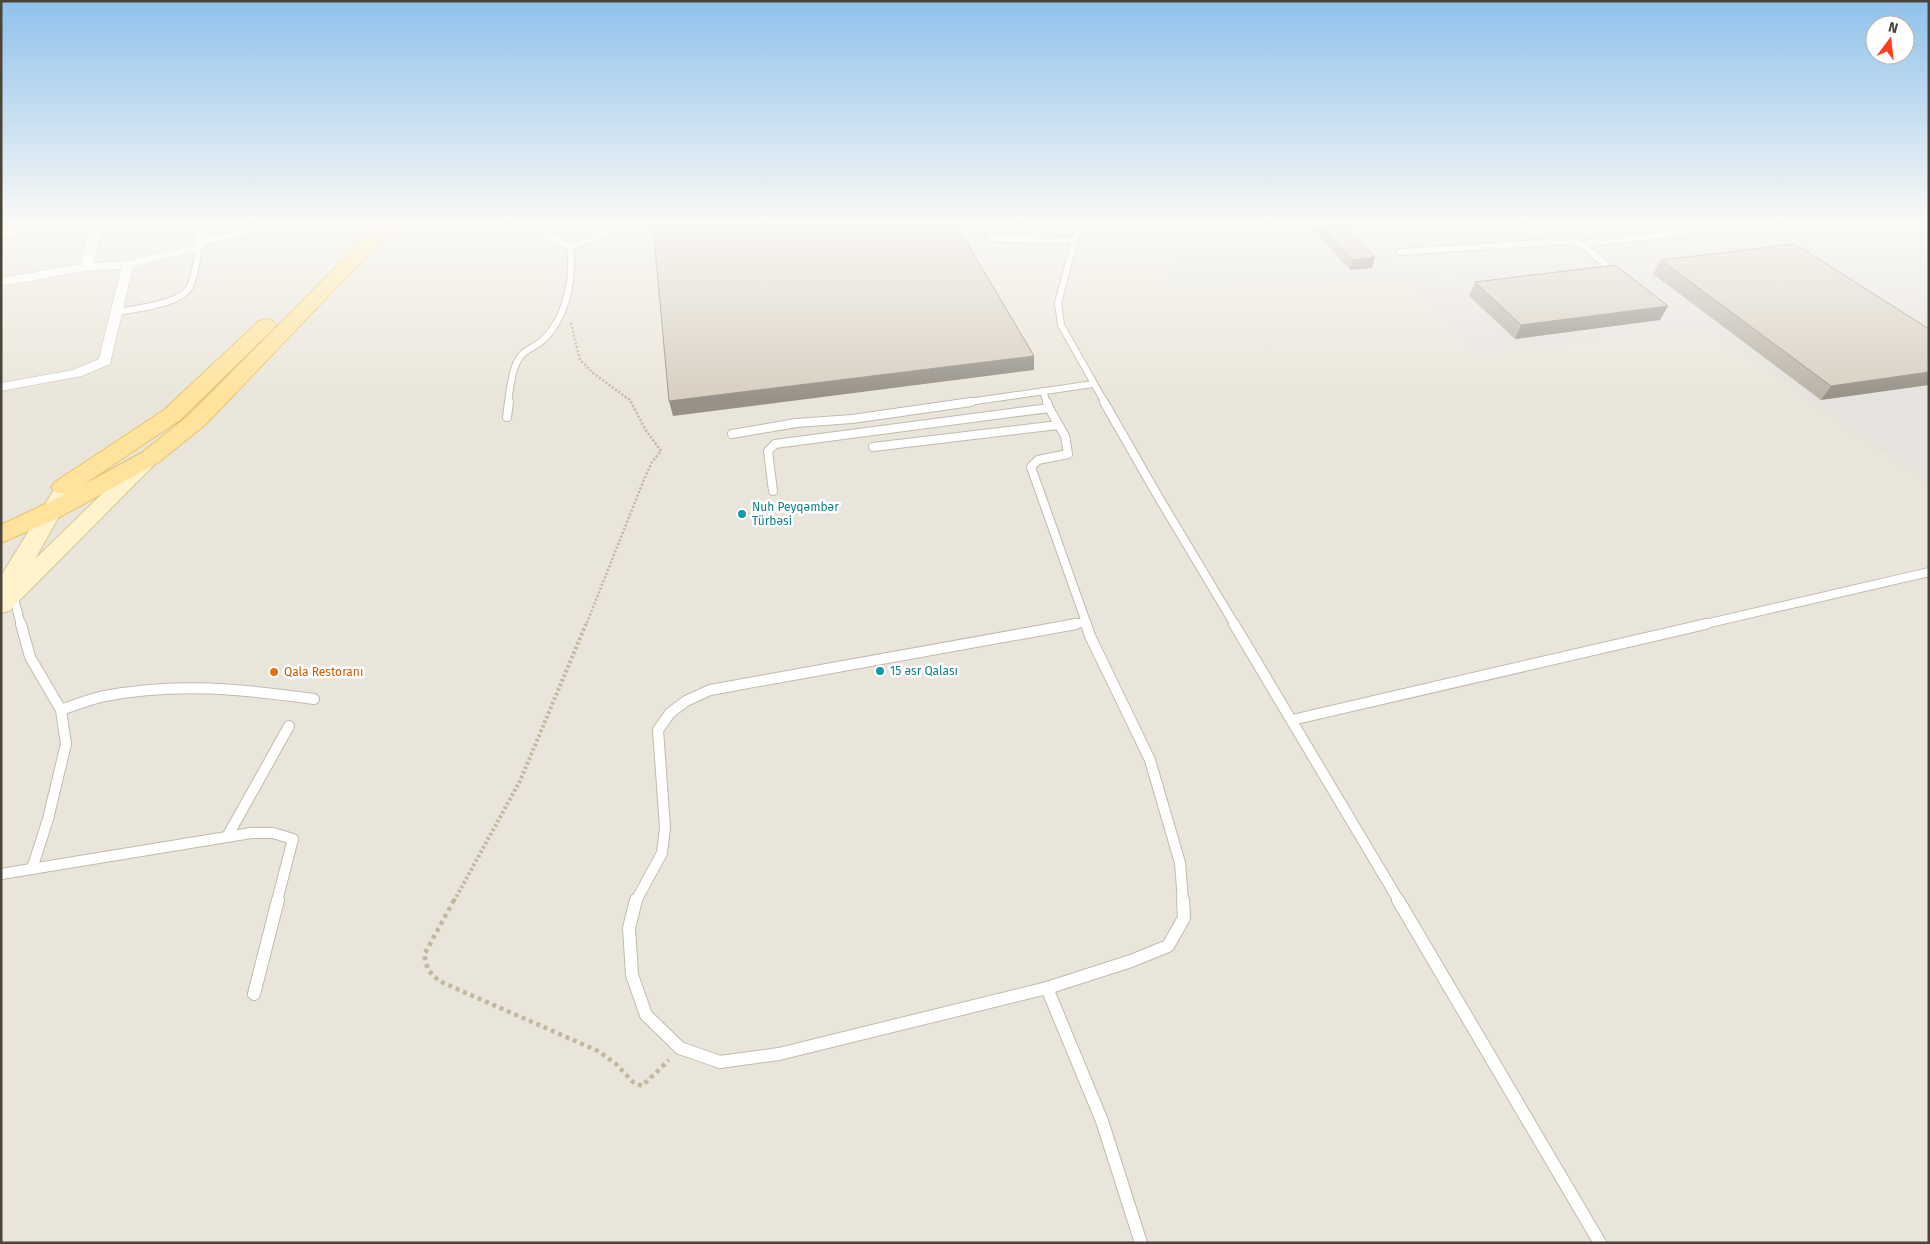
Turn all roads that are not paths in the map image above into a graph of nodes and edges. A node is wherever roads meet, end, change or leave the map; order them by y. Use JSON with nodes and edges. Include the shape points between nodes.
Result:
{"nodes":[{"id":1,"x":124,"y":282,"type":"edge"},
{"id":2,"x":191,"y":282,"type":"edge"},
{"id":3,"x":308,"y":282,"type":"edge"},
{"id":4,"x":331,"y":282,"type":"edge"},
{"id":5,"x":570,"y":282,"type":"edge"},
{"id":6,"x":1063,"y":282,"type":"edge"},
{"id":7,"x":117,"y":312,"type":"junction"},
{"id":8,"x":1092,"y":384,"type":"junction"},
{"id":9,"x":1,"y":387,"type":"edge"},
{"id":10,"x":1043,"y":391,"type":"junction"},
{"id":11,"x":1049,"y":408,"type":"junction"},
{"id":12,"x":507,"y":417,"type":"dead end"},
{"id":13,"x":1058,"y":425,"type":"junction"},
{"id":14,"x":732,"y":434,"type":"dead end"},
{"id":15,"x":873,"y":447,"type":"dead end"},
{"id":16,"x":151,"y":457,"type":"junction"},
{"id":17,"x":67,"y":485,"type":"junction"},
{"id":18,"x":773,"y":491,"type":"dead end"},
{"id":19,"x":54,"y":510,"type":"junction"},
{"id":20,"x":1,"y":516,"type":"edge"},
{"id":21,"x":1,"y":535,"type":"edge"},
{"id":22,"x":1929,"y":572,"type":"edge"},
{"id":23,"x":5,"y":599,"type":"edge"},
{"id":24,"x":1086,"y":622,"type":"junction"},
{"id":25,"x":314,"y":699,"type":"dead end"},
{"id":26,"x":61,"y":710,"type":"junction"},
{"id":27,"x":1292,"y":720,"type":"junction"},
{"id":28,"x":289,"y":726,"type":"dead end"},
{"id":29,"x":227,"y":837,"type":"junction"},
{"id":30,"x":32,"y":869,"type":"junction"},
{"id":31,"x":1,"y":874,"type":"edge"},
{"id":32,"x":1047,"y":988,"type":"junction"},
{"id":33,"x":254,"y":994,"type":"dead end"},
{"id":34,"x":1141,"y":1243,"type":"edge"},
{"id":35,"x":1600,"y":1243,"type":"edge"}],
"edges":[{"from":1,"to":7,"type":"street"},
{"from":2,"to":7,"type":"lane","via":[[189,290],[171,300]]},
{"from":3,"to":17,"type":"main road","via":[[172,415]]},
{"from":4,"to":16,"type":"main road","via":[[198,419]]},
{"from":5,"to":12,"type":"lane","via":[[562,309],[544,339],[520,356],[514,366]]},
{"from":6,"to":8,"type":"lane","via":[[1058,303],[1060,325]]},
{"from":7,"to":9,"type":"street","via":[[105,361],[77,373]]},
{"from":8,"to":10,"type":"lane"},
{"from":8,"to":27,"type":"lane"},
{"from":10,"to":11,"type":"lane"},
{"from":10,"to":14,"type":"lane"},
{"from":11,"to":13,"type":"lane"},
{"from":11,"to":18,"type":"lane","via":[[775,444],[768,451]]},
{"from":13,"to":15,"type":"lane"},
{"from":13,"to":24,"type":"lane","via":[[1069,449],[1068,454],[1041,459],[1031,467],[1069,566]]},
{"from":16,"to":19,"type":"main road"},
{"from":16,"to":23,"type":"main road"},
{"from":17,"to":19,"type":"main road"},
{"from":17,"to":20,"type":"main road"},
{"from":19,"to":21,"type":"main road"},
{"from":19,"to":23,"type":"main road"},
{"from":22,"to":27,"type":"lane"},
{"from":23,"to":26,"type":"lane","via":[[30,657]]},
{"from":24,"to":32,"type":"lane","via":[[1150,760],[1180,862],[1184,918],[1168,946],[1131,962]]},
{"from":24,"to":32,"type":"lane","via":[[710,690],[686,701],[670,713],[658,730],[665,828],[662,853],[637,896],[629,928],[632,975],[646,1015],[680,1048],[720,1062],[779,1054]]},
{"from":25,"to":26,"type":"lane","via":[[242,689],[178,687],[104,696]]},
{"from":26,"to":30,"type":"lane","via":[[66,744]]},
{"from":27,"to":35,"type":"lane"},
{"from":28,"to":29,"type":"lane"},
{"from":29,"to":30,"type":"lane"},
{"from":29,"to":33,"type":"lane","via":[[273,833],[294,839]]},
{"from":30,"to":31,"type":"lane"},
{"from":32,"to":34,"type":"lane","via":[[1102,1121]]}]}
